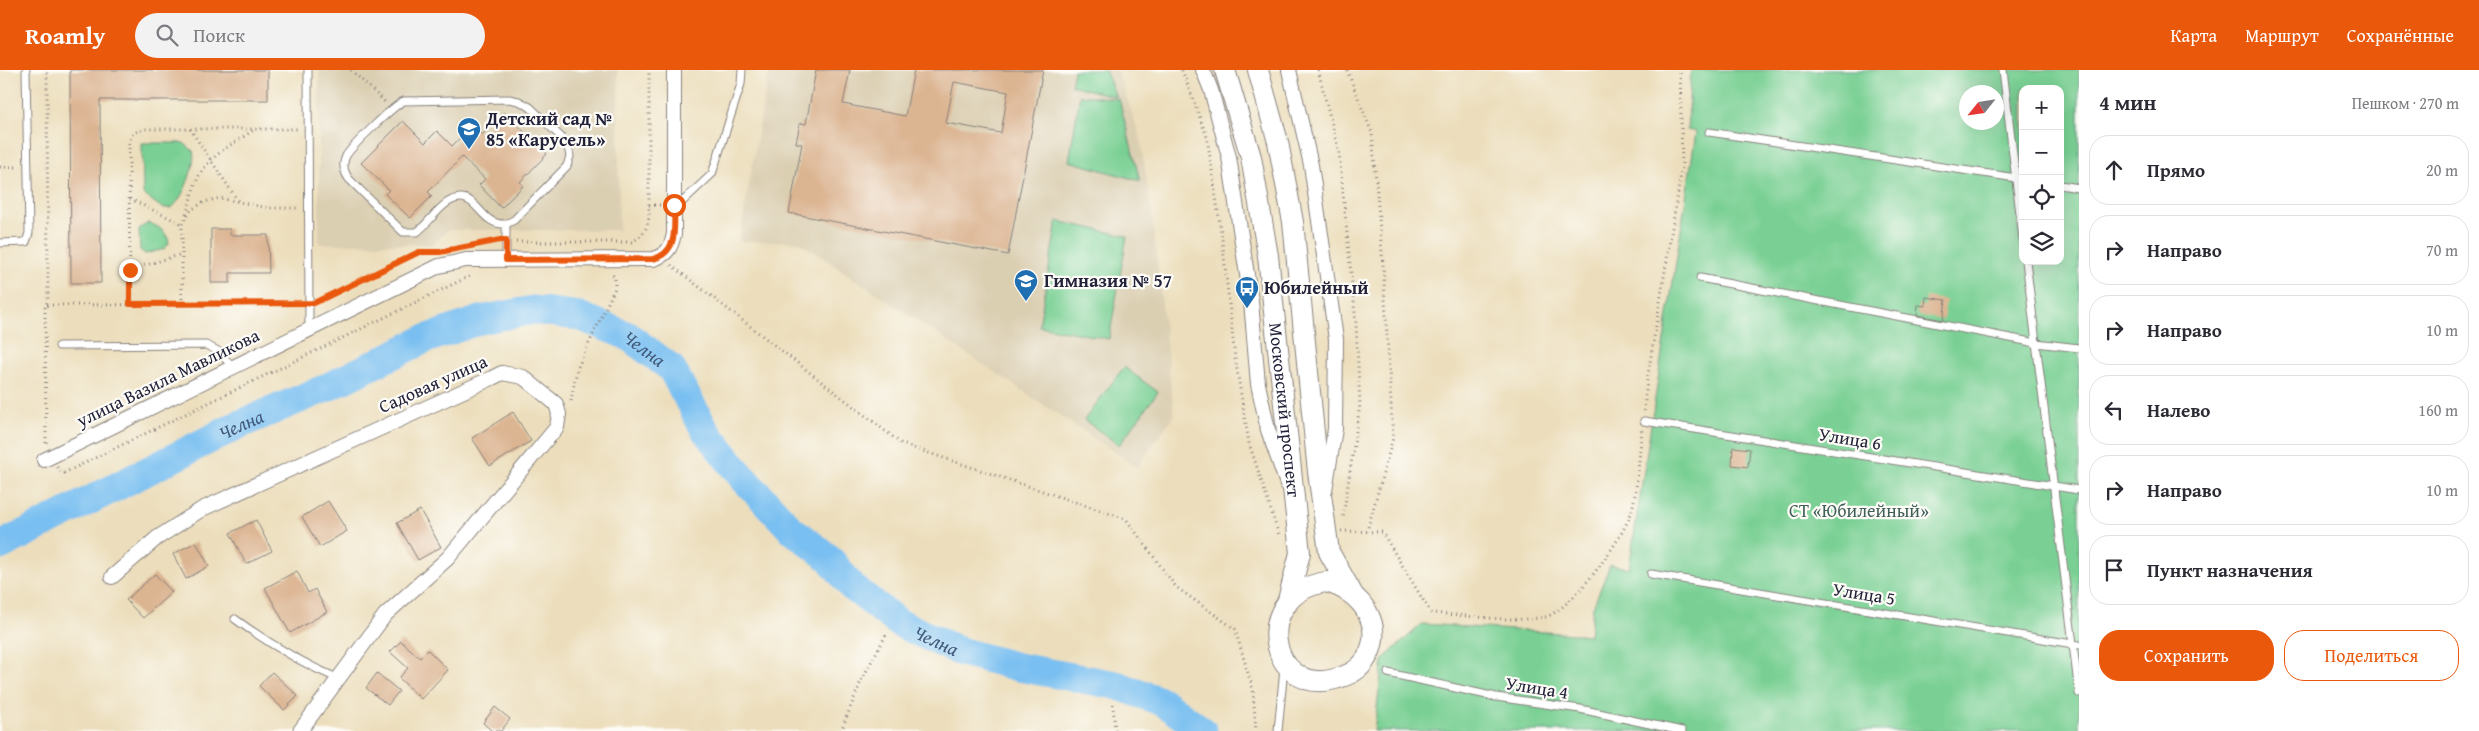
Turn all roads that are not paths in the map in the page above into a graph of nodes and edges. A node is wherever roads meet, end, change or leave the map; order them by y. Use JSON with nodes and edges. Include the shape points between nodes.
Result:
{"nodes":[{"id":1,"x":26,"y":70,"type":"edge"},
{"id":2,"x":308,"y":70,"type":"edge"},
{"id":3,"x":674,"y":70,"type":"edge"},
{"id":4,"x":742,"y":70,"type":"edge"},
{"id":5,"x":1203,"y":70,"type":"edge"},
{"id":6,"x":1225,"y":70,"type":"edge"},
{"id":7,"x":1258,"y":70,"type":"edge"},
{"id":8,"x":1289,"y":70,"type":"edge"},
{"id":9,"x":2003,"y":70,"type":"edge"},
{"id":10,"x":1709,"y":132,"type":"dead end"},
{"id":11,"x":2019,"y":178,"type":"edge"},
{"id":12,"x":2064,"y":186,"type":"edge"},
{"id":13,"x":2079,"y":188,"type":"edge"},
{"id":14,"x":506,"y":224,"type":"junction"},
{"id":15,"x":674,"y":224,"type":"junction"},
{"id":16,"x":0,"y":243,"type":"edge"},
{"id":17,"x":506,"y":260,"type":"junction"},
{"id":18,"x":2026,"y":265,"type":"edge"},
{"id":19,"x":1700,"y":278,"type":"dead end"},
{"id":20,"x":309,"y":330,"type":"junction"},
{"id":21,"x":2036,"y":343,"type":"junction"},
{"id":22,"x":59,"y":346,"type":"dead end"},
{"id":23,"x":2079,"y":348,"type":"edge"},
{"id":24,"x":233,"y":367,"type":"junction"},
{"id":25,"x":1644,"y":421,"type":"road end"},
{"id":26,"x":48,"y":458,"type":"road end"},
{"id":27,"x":2052,"y":486,"type":"junction"},
{"id":28,"x":2079,"y":490,"type":"edge"},
{"id":29,"x":1295,"y":506,"type":"junction"},
{"id":30,"x":1322,"y":506,"type":"junction"},
{"id":31,"x":1651,"y":574,"type":"dead end"},
{"id":32,"x":112,"y":577,"type":"dead end"},
{"id":33,"x":1352,"y":593,"type":"junction"},
{"id":34,"x":1287,"y":604,"type":"junction"},
{"id":35,"x":235,"y":619,"type":"dead end"},
{"id":36,"x":2075,"y":645,"type":"edge"},
{"id":37,"x":1284,"y":663,"type":"junction"},
{"id":38,"x":1388,"y":674,"type":"dead end"},
{"id":39,"x":339,"y":679,"type":"junction"},
{"id":40,"x":2079,"y":693,"type":"edge"},
{"id":41,"x":300,"y":731,"type":"edge"},
{"id":42,"x":1278,"y":731,"type":"edge"},
{"id":43,"x":1682,"y":731,"type":"edge"}],
"edges":[{"from":1,"to":16,"type":"lane","via":[[29,233],[26,242]]},
{"from":2,"to":20,"type":"lane"},
{"from":3,"to":15,"type":"street"},
{"from":4,"to":15,"type":"lane","via":[[741,84],[712,174],[682,202]]},
{"from":5,"to":29,"type":"street","via":[[1212,90],[1229,157],[1251,301],[1258,384],[1268,430]]},
{"from":6,"to":29,"type":"main road","name":"Московский проспект","via":[[1251,157],[1268,256]]},
{"from":7,"to":30,"type":"main road","name":"Московский проспект","via":[[1278,142],[1293,222]]},
{"from":8,"to":30,"type":"street","via":[[1311,165],[1336,339],[1335,429]]},
{"from":9,"to":11,"type":"lane"},
{"from":10,"to":11,"type":"lane"},
{"from":12,"to":13,"type":"lane"},
{"from":14,"to":14,"type":"lane","via":[[514,220],[567,166],[570,156],[567,144],[530,107],[514,100],[409,99],[391,109],[347,154],[344,169],[349,179],[406,233],[417,232],[446,204],[458,198],[470,201],[490,221]]},
{"from":14,"to":17,"type":"lane"},
{"from":15,"to":17,"type":"street","name":"улица Вазила Мавликова","via":[[672,246],[653,259]]},
{"from":17,"to":20,"type":"street","name":"улица Вазила Мавликова","via":[[466,260],[439,266]]},
{"from":18,"to":21,"type":"lane"},
{"from":19,"to":21,"type":"lane"},
{"from":20,"to":24,"type":"street","name":"улица Вазила Мавликова"},
{"from":21,"to":23,"type":"lane"},
{"from":21,"to":27,"type":"lane"},
{"from":22,"to":24,"type":"lane","via":[[206,345],[214,348]]},
{"from":24,"to":26,"type":"street","name":"улица Вазила Мавликова"},
{"from":25,"to":27,"type":"lane","name":"Улица 6"},
{"from":27,"to":28,"type":"lane","name":"Улица 6"},
{"from":27,"to":36,"type":"lane"},
{"from":29,"to":34,"type":"main road","name":"Московский проспект","via":[[1300,553]]},
{"from":30,"to":33,"type":"main road","name":"Московский проспект","via":[[1329,552]]},
{"from":31,"to":36,"type":"lane","name":"Улица 5"},
{"from":32,"to":39,"type":"street","name":"Садовая улица","via":[[157,538],[202,508],[502,373],[523,377],[556,404],[559,414],[557,427],[448,558],[385,615]]},
{"from":33,"to":34,"type":"main road","name":"Московский проспект","via":[[1342,586],[1326,582],[1313,584],[1296,593]]},
{"from":33,"to":37,"type":"main road","name":"Московский проспект","via":[[1361,602],[1373,628],[1368,656],[1360,668],[1346,676],[1318,681],[1305,679]]},
{"from":34,"to":37,"type":"main road","name":"Московский проспект","via":[[1276,624],[1276,637]]},
{"from":35,"to":39,"type":"lane","via":[[275,648]]},
{"from":36,"to":40,"type":"lane"},
{"from":37,"to":42,"type":"lane"},
{"from":38,"to":43,"type":"lane","name":"Улица 4"},
{"from":39,"to":41,"type":"street","name":"Садовая улица"}]}
